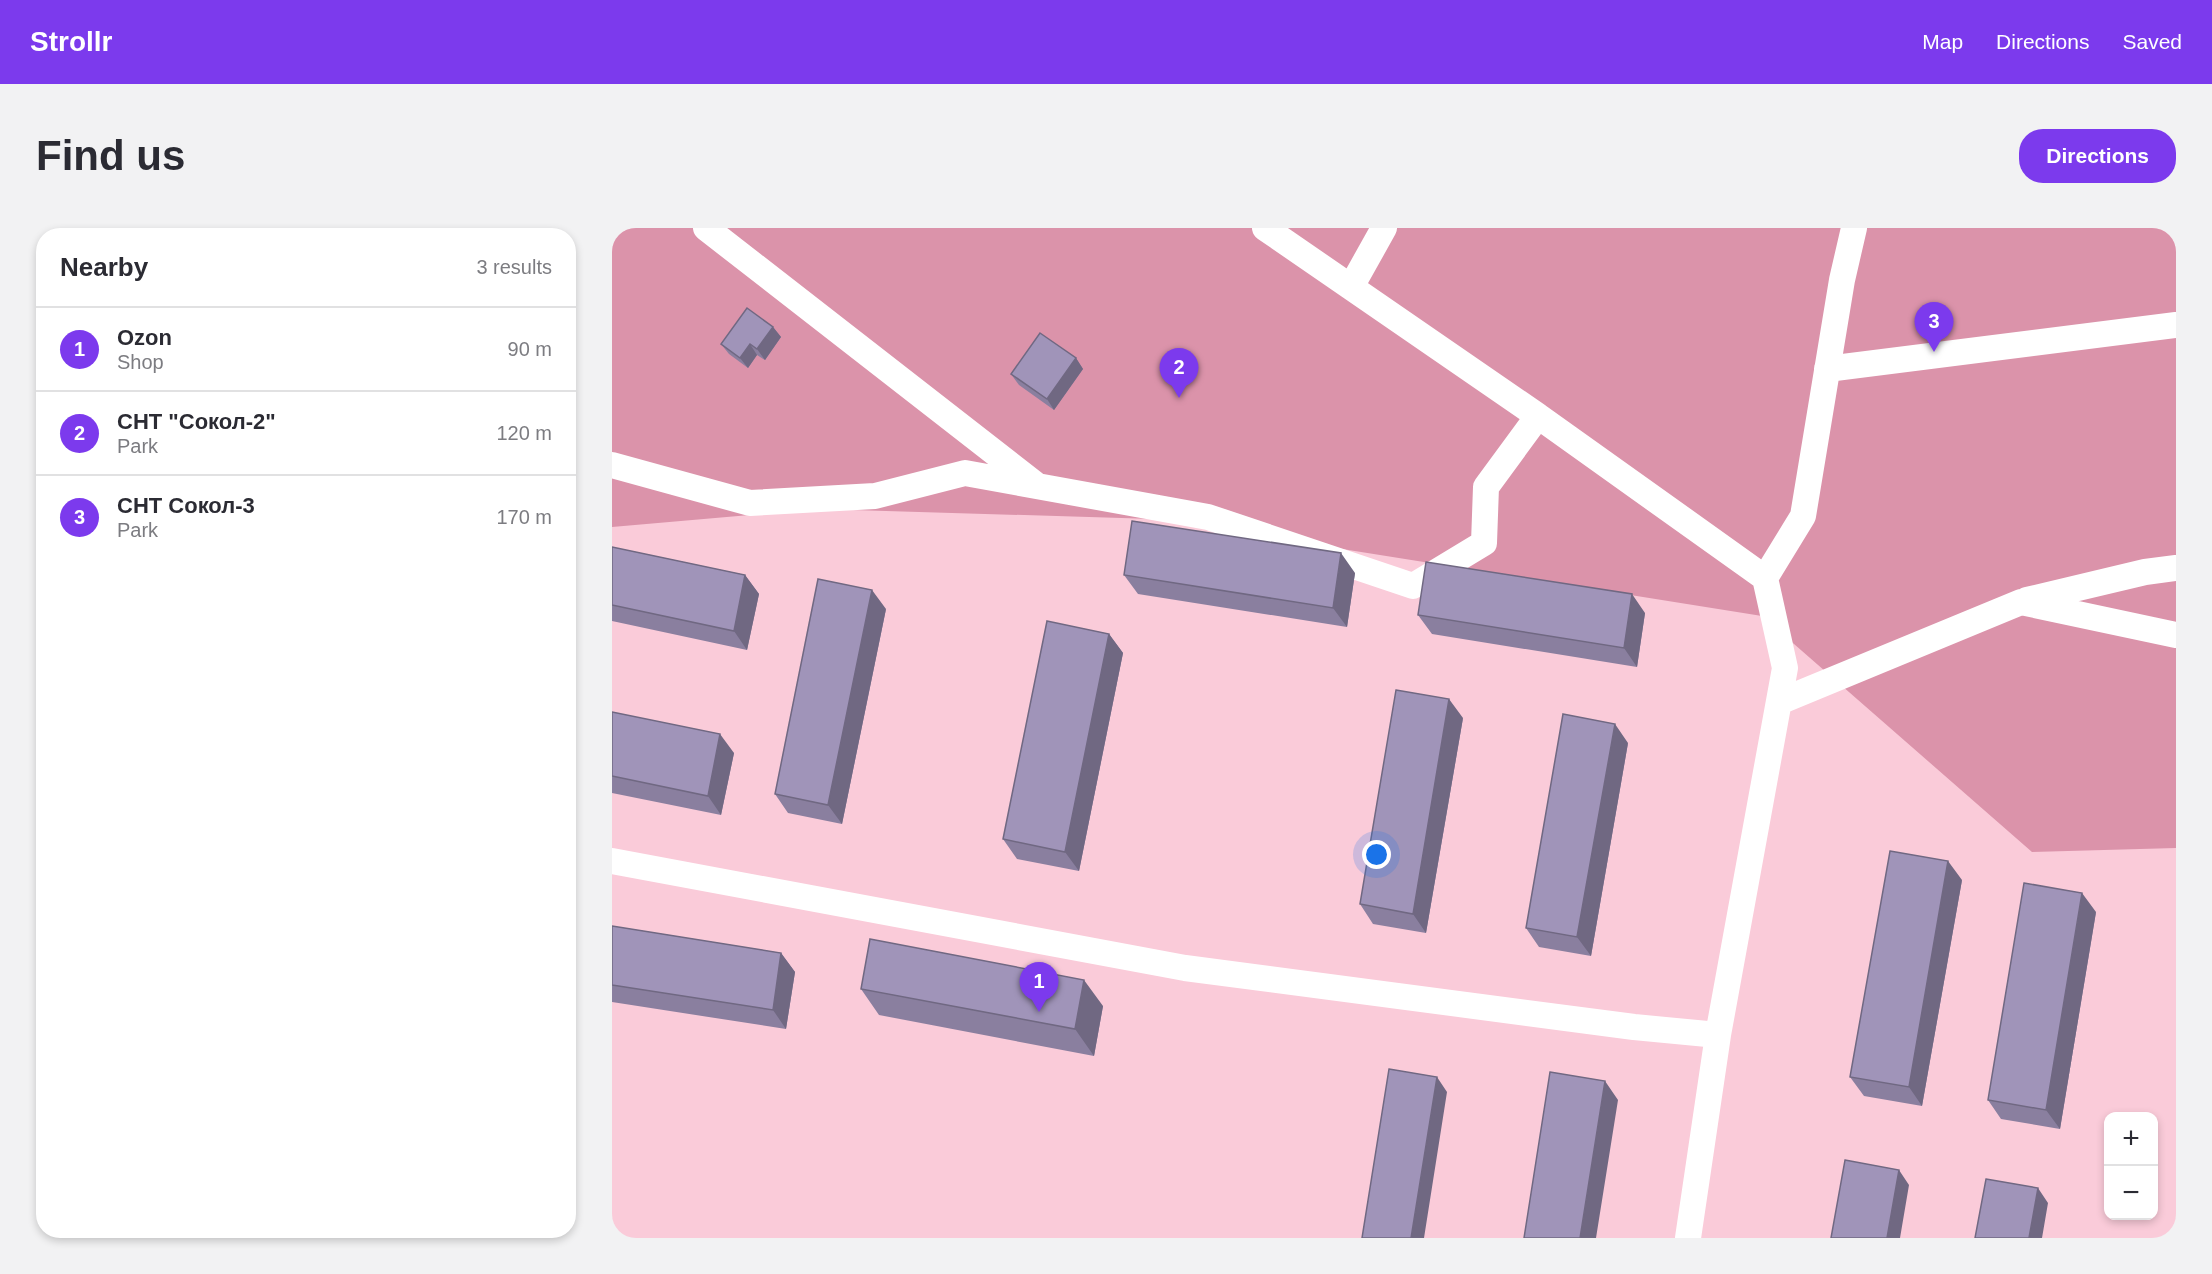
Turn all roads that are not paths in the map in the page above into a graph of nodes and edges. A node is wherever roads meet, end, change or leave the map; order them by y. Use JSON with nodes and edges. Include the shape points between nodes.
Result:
{"nodes":[{"id":1,"x":706,"y":228,"type":"edge"},
{"id":2,"x":1265,"y":228,"type":"edge"},
{"id":3,"x":1384,"y":228,"type":"edge"},
{"id":4,"x":1854,"y":228,"type":"edge"},
{"id":5,"x":1351,"y":287,"type":"junction"},
{"id":6,"x":2176,"y":325,"type":"edge"},
{"id":7,"x":1827,"y":369,"type":"junction"},
{"id":8,"x":1538,"y":416,"type":"junction"},
{"id":9,"x":979,"y":440,"type":"junction"},
{"id":10,"x":612,"y":465,"type":"edge"},
{"id":11,"x":965,"y":473,"type":"junction"},
{"id":12,"x":1039,"y":487,"type":"junction"},
{"id":13,"x":2176,"y":568,"type":"edge"},
{"id":14,"x":1765,"y":578,"type":"junction"},
{"id":15,"x":2021,"y":602,"type":"junction"},
{"id":16,"x":2176,"y":635,"type":"edge"},
{"id":17,"x":1779,"y":702,"type":"junction"},
{"id":18,"x":612,"y":861,"type":"edge"},
{"id":19,"x":1718,"y":1035,"type":"junction"},
{"id":20,"x":1688,"y":1238,"type":"edge"}],
"edges":[{"from":1,"to":9,"type":"street"},
{"from":2,"to":5,"type":"street"},
{"from":3,"to":5,"type":"street"},
{"from":4,"to":7,"type":"street"},
{"from":5,"to":8,"type":"street"},
{"from":6,"to":7,"type":"street"},
{"from":7,"to":14,"type":"street","via":[[1803,516]]},
{"from":8,"to":12,"type":"street","via":[[1486,487],[1484,543],[1413,586],[1208,517]]},
{"from":8,"to":14,"type":"street"},
{"from":9,"to":11,"type":"street"},
{"from":9,"to":12,"type":"street"},
{"from":10,"to":11,"type":"street","via":[[750,503],[875,496]]},
{"from":11,"to":12,"type":"street"},
{"from":13,"to":15,"type":"street"},
{"from":14,"to":17,"type":"street","via":[[1785,668]]},
{"from":15,"to":16,"type":"street"},
{"from":15,"to":17,"type":"street"},
{"from":17,"to":19,"type":"street"},
{"from":18,"to":19,"type":"street","via":[[1185,968]]},
{"from":19,"to":20,"type":"street"}]}
